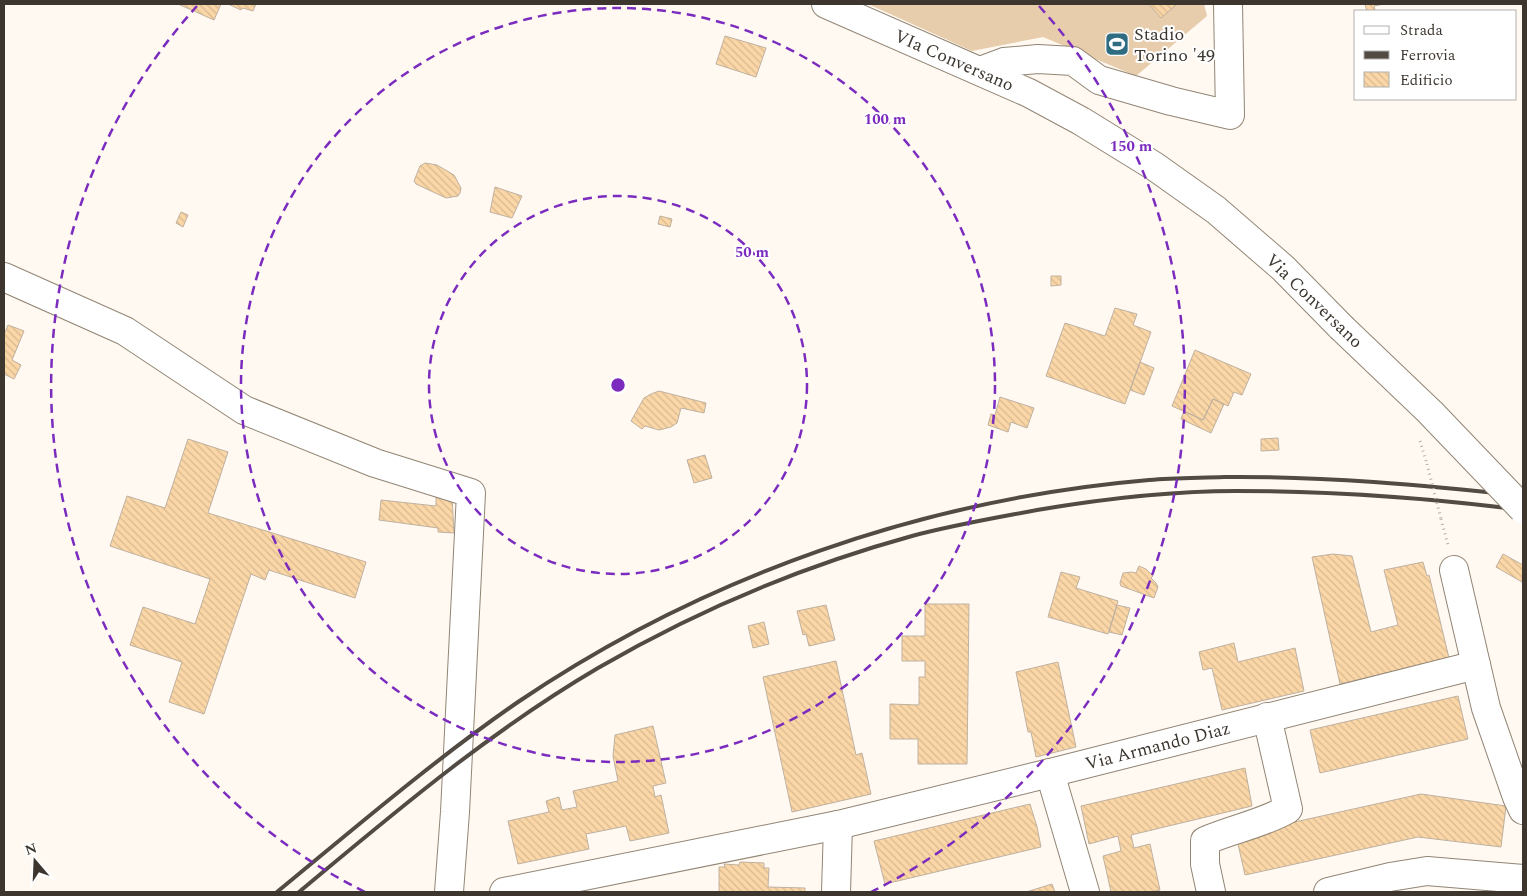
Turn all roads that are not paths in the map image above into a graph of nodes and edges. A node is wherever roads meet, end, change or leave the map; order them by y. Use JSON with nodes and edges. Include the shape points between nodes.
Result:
{"nodes":[{"id":1,"x":826,"y":4,"type":"edge"},
{"id":2,"x":1228,"y":4,"type":"edge"},
{"id":3,"x":980,"y":71,"type":"junction"},
{"id":4,"x":1081,"y":121,"type":"joint"},
{"id":5,"x":4,"y":277,"type":"edge"},
{"id":6,"x":1523,"y":509,"type":"edge"},
{"id":7,"x":1454,"y":570,"type":"dead end"},
{"id":8,"x":1476,"y":665,"type":"junction"},
{"id":9,"x":1267,"y":717,"type":"junction"},
{"id":10,"x":1050,"y":773,"type":"junction"},
{"id":11,"x":1523,"y":810,"type":"edge"},
{"id":12,"x":838,"y":825,"type":"junction"},
{"id":13,"x":1523,"y":879,"type":"edge"},
{"id":14,"x":450,"y":892,"type":"edge"},
{"id":15,"x":504,"y":892,"type":"edge"},
{"id":16,"x":836,"y":892,"type":"edge"},
{"id":17,"x":1085,"y":892,"type":"edge"},
{"id":18,"x":1211,"y":892,"type":"edge"},
{"id":19,"x":1328,"y":892,"type":"edge"}],
"edges":[{"from":1,"to":3,"type":"street","name":"VIa Conversano"},
{"from":2,"to":3,"type":"street","via":[[1230,115],[1099,80],[1073,61],[1004,62]]},
{"from":3,"to":4,"type":"street","name":"VIa Conversano"},
{"from":4,"to":6,"type":"street","name":"Via Conversano","bridge":true,"via":[[1154,166],[1216,210],[1283,268],[1430,412]]},
{"from":5,"to":14,"type":"street","via":[[125,331],[244,410],[374,463],[471,493]]},
{"from":7,"to":8,"type":"street"},
{"from":8,"to":9,"type":"street","name":"Via Armando Diaz"},
{"from":8,"to":11,"type":"street","via":[[1486,708]]},
{"from":9,"to":10,"type":"street","name":"Via Armando Diaz"},
{"from":9,"to":18,"type":"street","via":[[1288,809],[1274,818],[1205,840],[1205,864]]},
{"from":10,"to":12,"type":"street","name":"Via Armando Diaz"},
{"from":10,"to":17,"type":"street"},
{"from":12,"to":15,"type":"street","name":"Via Armando Diaz"},
{"from":12,"to":16,"type":"street"},
{"from":13,"to":19,"type":"street","via":[[1427,871]]}]}
